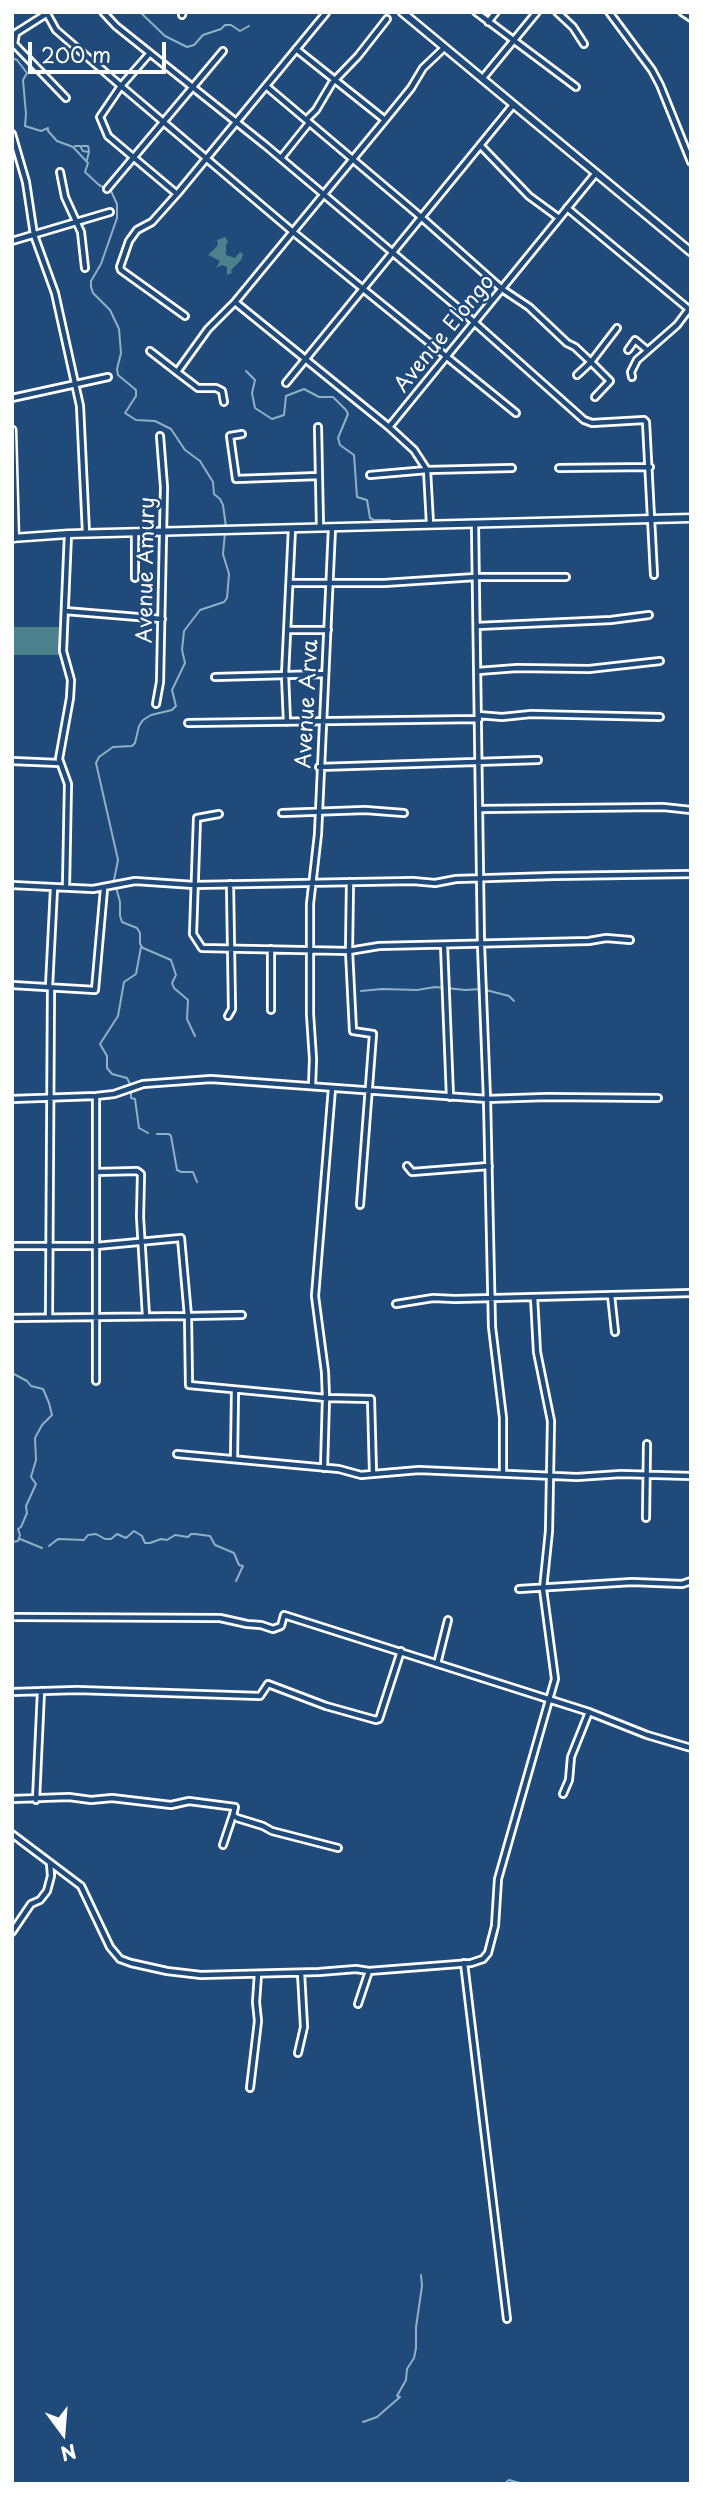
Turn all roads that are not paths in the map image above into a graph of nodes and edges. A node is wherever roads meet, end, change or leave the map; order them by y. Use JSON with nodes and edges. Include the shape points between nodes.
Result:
{"nodes":[{"id":1,"x":103,"y":12,"type":"edge"},
{"id":2,"x":402,"y":12,"type":"edge"},
{"id":3,"x":476,"y":12,"type":"edge"},
{"id":4,"x":496,"y":12,"type":"edge"},
{"id":5,"x":537,"y":12,"type":"edge"},
{"id":6,"x":557,"y":12,"type":"edge"},
{"id":7,"x":609,"y":12,"type":"edge"},
{"id":8,"x":682,"y":12,"type":"edge"},
{"id":9,"x":46,"y":13,"type":"edge"},
{"id":10,"x":326,"y":13,"type":"edge"},
{"id":11,"x":691,"y":18,"type":"edge"},
{"id":12,"x":387,"y":19,"type":"dead end"},
{"id":13,"x":488,"y":22,"type":"junction"},
{"id":14,"x":513,"y":41,"type":"junction"},
{"id":15,"x":583,"y":44,"type":"dead end"},
{"id":16,"x":444,"y":48,"type":"junction"},
{"id":17,"x":296,"y":49,"type":"junction"},
{"id":18,"x":223,"y":51,"type":"dead end"},
{"id":19,"x":150,"y":53,"type":"junction"},
{"id":20,"x":482,"y":79,"type":"junction"},
{"id":21,"x":335,"y":80,"type":"junction"},
{"id":22,"x":121,"y":86,"type":"junction"},
{"id":23,"x":266,"y":86,"type":"junction"},
{"id":24,"x":193,"y":87,"type":"junction"},
{"id":25,"x":576,"y":87,"type":"dead end"},
{"id":26,"x":66,"y":98,"type":"dead end"},
{"id":27,"x":513,"y":105,"type":"junction"},
{"id":28,"x":385,"y":120,"type":"junction"},
{"id":29,"x":237,"y":121,"type":"junction"},
{"id":30,"x":308,"y":121,"type":"junction"},
{"id":31,"x":164,"y":122,"type":"junction"},
{"id":32,"x":12,"y":134,"type":"edge"},
{"id":33,"x":480,"y":145,"type":"junction"},
{"id":34,"x":15,"y":149,"type":"edge"},
{"id":35,"x":134,"y":158,"type":"junction"},
{"id":36,"x":207,"y":158,"type":"junction"},
{"id":37,"x":281,"y":158,"type":"junction"},
{"id":38,"x":353,"y":159,"type":"junction"},
{"id":39,"x":691,"y":162,"type":"edge"},
{"id":40,"x":60,"y":172,"type":"dead end"},
{"id":41,"x":596,"y":173,"type":"junction"},
{"id":42,"x":107,"y":189,"type":"dead end"},
{"id":43,"x":177,"y":194,"type":"junction"},
{"id":44,"x":324,"y":195,"type":"junction"},
{"id":45,"x":567,"y":208,"type":"junction"},
{"id":46,"x":110,"y":212,"type":"dead end"},
{"id":47,"x":421,"y":217,"type":"junction"},
{"id":48,"x":559,"y":218,"type":"junction"},
{"id":49,"x":78,"y":222,"type":"junction"},
{"id":50,"x":293,"y":232,"type":"junction"},
{"id":51,"x":34,"y":236,"type":"junction"},
{"id":52,"x":12,"y":241,"type":"edge"},
{"id":53,"x":691,"y":252,"type":"edge"},
{"id":54,"x":392,"y":253,"type":"junction"},
{"id":55,"x":85,"y":268,"type":"dead end"},
{"id":56,"x":363,"y":289,"type":"junction"},
{"id":57,"x":502,"y":289,"type":"junction"},
{"id":58,"x":235,"y":302,"type":"junction"},
{"id":59,"x":690,"y":310,"type":"edge"},
{"id":60,"x":184,"y":316,"type":"dead end"},
{"id":61,"x":475,"y":322,"type":"junction"},
{"id":62,"x":617,"y":328,"type":"dead end"},
{"id":63,"x":628,"y":350,"type":"dead end"},
{"id":64,"x":647,"y":350,"type":"junction"},
{"id":65,"x":149,"y":351,"type":"dead end"},
{"id":66,"x":447,"y":356,"type":"junction"},
{"id":67,"x":306,"y":358,"type":"junction"},
{"id":68,"x":591,"y":362,"type":"junction"},
{"id":69,"x":177,"y":372,"type":"junction"},
{"id":70,"x":577,"y":375,"type":"dead end"},
{"id":71,"x":108,"y":377,"type":"dead end"},
{"id":72,"x":632,"y":377,"type":"dead end"},
{"id":73,"x":286,"y":383,"type":"dead end"},
{"id":74,"x":74,"y":386,"type":"junction"},
{"id":75,"x":595,"y":397,"type":"dead end"},
{"id":76,"x":12,"y":398,"type":"edge"},
{"id":77,"x":224,"y":402,"type":"dead end"},
{"id":78,"x":516,"y":413,"type":"dead end"},
{"id":79,"x":317,"y":427,"type":"dead end"},
{"id":80,"x":389,"y":427,"type":"junction"},
{"id":81,"x":12,"y":430,"type":"edge"},
{"id":82,"x":242,"y":434,"type":"dead end"},
{"id":83,"x":160,"y":436,"type":"dead end"},
{"id":84,"x":650,"y":467,"type":"junction"},
{"id":85,"x":512,"y":468,"type":"dead end"},
{"id":86,"x":559,"y":468,"type":"dead end"},
{"id":87,"x":427,"y":470,"type":"junction"},
{"id":88,"x":370,"y":475,"type":"dead end"},
{"id":89,"x":319,"y":476,"type":"junction"},
{"id":90,"x":652,"y":518,"type":"junction"},
{"id":91,"x":691,"y":518,"type":"edge"},
{"id":92,"x":475,"y":523,"type":"junction"},
{"id":93,"x":430,"y":524,"type":"junction"},
{"id":94,"x":320,"y":527,"type":"junction"},
{"id":95,"x":332,"y":527,"type":"junction"},
{"id":96,"x":292,"y":528,"type":"junction"},
{"id":97,"x":163,"y":531,"type":"junction"},
{"id":98,"x":135,"y":532,"type":"junction"},
{"id":99,"x":86,"y":533,"type":"junction"},
{"id":100,"x":68,"y":534,"type":"junction"},
{"id":101,"x":13,"y":539,"type":"edge"},
{"id":102,"x":654,"y":575,"type":"dead end"},
{"id":103,"x":476,"y":577,"type":"junction"},
{"id":104,"x":566,"y":577,"type":"dead end"},
{"id":105,"x":135,"y":578,"type":"dead end"},
{"id":106,"x":291,"y":583,"type":"junction"},
{"id":107,"x":330,"y":583,"type":"junction"},
{"id":108,"x":65,"y":611,"type":"junction"},
{"id":109,"x":649,"y":615,"type":"dead end"},
{"id":110,"x":162,"y":619,"type":"junction"},
{"id":111,"x":477,"y":626,"type":"junction"},
{"id":112,"x":288,"y":630,"type":"junction"},
{"id":113,"x":328,"y":630,"type":"junction"},
{"id":114,"x":660,"y":661,"type":"dead end"},
{"id":115,"x":478,"y":671,"type":"junction"},
{"id":116,"x":325,"y":674,"type":"junction"},
{"id":117,"x":285,"y":676,"type":"junction"},
{"id":118,"x":215,"y":677,"type":"dead end"},
{"id":119,"x":156,"y":704,"type":"dead end"},
{"id":120,"x":478,"y":717,"type":"junction"},
{"id":121,"x":660,"y":718,"type":"dead end"},
{"id":122,"x":322,"y":721,"type":"junction"},
{"id":123,"x":286,"y":722,"type":"junction"},
{"id":124,"x":188,"y":723,"type":"dead end"},
{"id":125,"x":538,"y":760,"type":"dead end"},
{"id":126,"x":12,"y":761,"type":"edge"},
{"id":127,"x":59,"y":763,"type":"junction"},
{"id":128,"x":479,"y":763,"type":"junction"},
{"id":129,"x":319,"y":768,"type":"junction"},
{"id":130,"x":480,"y":808,"type":"junction"},
{"id":131,"x":691,"y":810,"type":"edge"},
{"id":132,"x":318,"y":812,"type":"junction"},
{"id":133,"x":404,"y":813,"type":"dead end"},
{"id":134,"x":219,"y":814,"type":"dead end"},
{"id":135,"x":282,"y":814,"type":"dead end"},
{"id":136,"x":691,"y":874,"type":"edge"},
{"id":137,"x":481,"y":878,"type":"junction"},
{"id":138,"x":351,"y":882,"type":"junction"},
{"id":139,"x":311,"y":883,"type":"junction"},
{"id":140,"x":230,"y":884,"type":"junction"},
{"id":141,"x":12,"y":885,"type":"edge"},
{"id":142,"x":194,"y":885,"type":"junction"},
{"id":143,"x":66,"y":887,"type":"junction"},
{"id":144,"x":54,"y":888,"type":"junction"},
{"id":145,"x":104,"y":889,"type":"junction"},
{"id":146,"x":630,"y":940,"type":"dead end"},
{"id":147,"x":444,"y":945,"type":"junction"},
{"id":148,"x":481,"y":945,"type":"junction"},
{"id":149,"x":231,"y":949,"type":"junction"},
{"id":150,"x":271,"y":949,"type":"junction"},
{"id":151,"x":309,"y":950,"type":"junction"},
{"id":152,"x":349,"y":951,"type":"junction"},
{"id":153,"x":12,"y":985,"type":"edge"},
{"id":154,"x":50,"y":987,"type":"junction"},
{"id":155,"x":271,"y":1010,"type":"dead end"},
{"id":156,"x":228,"y":1016,"type":"dead end"},
{"id":157,"x":312,"y":1086,"type":"junction"},
{"id":158,"x":332,"y":1088,"type":"junction"},
{"id":159,"x":370,"y":1091,"type":"junction"},
{"id":160,"x":96,"y":1096,"type":"junction"},
{"id":161,"x":450,"y":1097,"type":"junction"},
{"id":162,"x":50,"y":1098,"type":"junction"},
{"id":163,"x":487,"y":1098,"type":"junction"},
{"id":164,"x":658,"y":1098,"type":"dead end"},
{"id":165,"x":12,"y":1099,"type":"edge"},
{"id":166,"x":407,"y":1166,"type":"dead end"},
{"id":167,"x":489,"y":1166,"type":"junction"},
{"id":168,"x":96,"y":1172,"type":"junction"},
{"id":169,"x":360,"y":1205,"type":"dead end"},
{"id":170,"x":141,"y":1242,"type":"junction"},
{"id":171,"x":12,"y":1246,"type":"edge"},
{"id":172,"x":50,"y":1246,"type":"junction"},
{"id":173,"x":96,"y":1246,"type":"junction"},
{"id":174,"x":691,"y":1293,"type":"edge"},
{"id":175,"x":611,"y":1295,"type":"junction"},
{"id":176,"x":534,"y":1297,"type":"junction"},
{"id":177,"x":492,"y":1298,"type":"junction"},
{"id":178,"x":396,"y":1304,"type":"dead end"},
{"id":179,"x":242,"y":1315,"type":"dead end"},
{"id":180,"x":146,"y":1316,"type":"junction"},
{"id":181,"x":188,"y":1316,"type":"junction"},
{"id":182,"x":49,"y":1317,"type":"junction"},
{"id":183,"x":96,"y":1317,"type":"junction"},
{"id":184,"x":12,"y":1318,"type":"edge"},
{"id":185,"x":615,"y":1332,"type":"dead end"},
{"id":186,"x":96,"y":1381,"type":"dead end"},
{"id":187,"x":234,"y":1391,"type":"junction"},
{"id":188,"x":326,"y":1398,"type":"junction"},
{"id":189,"x":647,"y":1444,"type":"dead end"},
{"id":190,"x":177,"y":1454,"type":"dead end"},
{"id":191,"x":234,"y":1459,"type":"junction"},
{"id":192,"x":324,"y":1468,"type":"junction"},
{"id":193,"x":503,"y":1472,"type":"junction"},
{"id":194,"x":373,"y":1473,"type":"junction"},
{"id":195,"x":551,"y":1474,"type":"junction"},
{"id":196,"x":647,"y":1475,"type":"junction"},
{"id":197,"x":691,"y":1476,"type":"edge"},
{"id":198,"x":646,"y":1518,"type":"dead end"},
{"id":199,"x":691,"y":1581,"type":"edge"},
{"id":200,"x":543,"y":1589,"type":"junction"},
{"id":201,"x":519,"y":1590,"type":"dead end"},
{"id":202,"x":12,"y":1617,"type":"edge"},
{"id":203,"x":448,"y":1620,"type":"dead end"},
{"id":204,"x":401,"y":1651,"type":"junction"},
{"id":205,"x":437,"y":1664,"type":"junction"},
{"id":206,"x":41,"y":1691,"type":"junction"},
{"id":207,"x":12,"y":1692,"type":"edge"},
{"id":208,"x":549,"y":1700,"type":"junction"},
{"id":209,"x":589,"y":1712,"type":"junction"},
{"id":210,"x":691,"y":1748,"type":"edge"},
{"id":211,"x":563,"y":1794,"type":"dead end"},
{"id":212,"x":12,"y":1799,"type":"edge"},
{"id":213,"x":36,"y":1800,"type":"junction"},
{"id":214,"x":233,"y":1815,"type":"junction"},
{"id":215,"x":12,"y":1834,"type":"edge"},
{"id":216,"x":223,"y":1845,"type":"dead end"},
{"id":217,"x":338,"y":1848,"type":"dead end"},
{"id":218,"x":50,"y":1862,"type":"junction"},
{"id":219,"x":12,"y":1931,"type":"edge"},
{"id":220,"x":464,"y":1963,"type":"junction"},
{"id":221,"x":369,"y":1971,"type":"junction"},
{"id":222,"x":301,"y":1973,"type":"junction"},
{"id":223,"x":258,"y":1974,"type":"junction"},
{"id":224,"x":358,"y":2004,"type":"dead end"},
{"id":225,"x":298,"y":2053,"type":"dead end"},
{"id":226,"x":250,"y":2088,"type":"dead end"},
{"id":227,"x":507,"y":2319,"type":"dead end"}],
"edges":[{"from":1,"to":19,"type":"street"},
{"from":2,"to":16,"type":"street"},
{"from":3,"to":13,"type":"street"},
{"from":4,"to":13,"type":"street"},
{"from":5,"to":14,"type":"street"},
{"from":6,"to":15,"type":"street"},
{"from":7,"to":39,"type":"street","via":[[660,85]]},
{"from":8,"to":11,"type":"street"},
{"from":9,"to":22,"type":"street","via":[[56,30]]},
{"from":9,"to":26,"type":"street","via":[[16,33],[14,44]]},
{"from":10,"to":17,"type":"street"},
{"from":12,"to":21,"type":"street"},
{"from":13,"to":14,"type":"street"},
{"from":14,"to":20,"type":"street"},
{"from":14,"to":25,"type":"street"},
{"from":16,"to":20,"type":"street"},
{"from":16,"to":28,"type":"street"},
{"from":17,"to":21,"type":"street"},
{"from":17,"to":23,"type":"street"},
{"from":18,"to":24,"type":"street"},
{"from":19,"to":22,"type":"street"},
{"from":19,"to":24,"type":"street"},
{"from":20,"to":27,"type":"street"},
{"from":21,"to":28,"type":"street"},
{"from":21,"to":30,"type":"street"},
{"from":22,"to":31,"type":"street"},
{"from":22,"to":35,"type":"street","via":[[100,117],[108,136]]},
{"from":23,"to":29,"type":"street"},
{"from":23,"to":30,"type":"street"},
{"from":24,"to":29,"type":"street"},
{"from":24,"to":31,"type":"street"},
{"from":27,"to":33,"type":"street"},
{"from":27,"to":41,"type":"street"},
{"from":28,"to":38,"type":"street"},
{"from":29,"to":36,"type":"street"},
{"from":29,"to":37,"type":"street"},
{"from":30,"to":37,"type":"street"},
{"from":30,"to":38,"type":"street"},
{"from":31,"to":35,"type":"street"},
{"from":31,"to":36,"type":"street"},
{"from":32,"to":34,"type":"street"},
{"from":33,"to":47,"type":"street"},
{"from":33,"to":48,"type":"street","via":[[529,196]]},
{"from":34,"to":51,"type":"street","via":[[26,182]]},
{"from":35,"to":42,"type":"street"},
{"from":35,"to":43,"type":"street"},
{"from":36,"to":43,"type":"street"},
{"from":36,"to":50,"type":"street"},
{"from":37,"to":44,"type":"street"},
{"from":38,"to":44,"type":"street"},
{"from":38,"to":47,"type":"street"},
{"from":40,"to":49,"type":"street","via":[[65,197]]},
{"from":41,"to":45,"type":"street","name":"Avenue Elongo"},
{"from":41,"to":53,"type":"street"},
{"from":43,"to":60,"type":"street","via":[[135,232],[120,267]]},
{"from":44,"to":50,"type":"street"},
{"from":44,"to":54,"type":"street"},
{"from":45,"to":48,"type":"street","name":"Avenue Elongo"},
{"from":45,"to":59,"type":"street"},
{"from":46,"to":49,"type":"street"},
{"from":47,"to":54,"type":"street"},
{"from":47,"to":57,"type":"street"},
{"from":48,"to":57,"type":"street","name":"Avenue Elongo"},
{"from":49,"to":51,"type":"street"},
{"from":49,"to":55,"type":"street"},
{"from":50,"to":56,"type":"street"},
{"from":50,"to":58,"type":"street"},
{"from":51,"to":52,"type":"street"},
{"from":51,"to":74,"type":"street","via":[[55,293]]},
{"from":54,"to":56,"type":"street"},
{"from":54,"to":61,"type":"street"},
{"from":56,"to":66,"type":"street"},
{"from":56,"to":67,"type":"street"},
{"from":57,"to":61,"type":"street","name":"Avenue Elongo"},
{"from":57,"to":68,"type":"street"},
{"from":58,"to":67,"type":"street"},
{"from":58,"to":69,"type":"street","via":[[208,329]]},
{"from":59,"to":64,"type":"street"},
{"from":61,"to":66,"type":"street","name":"Avenue Elongo"},
{"from":61,"to":84,"type":"street","via":[[584,420],[646,422]]},
{"from":62,"to":68,"type":"street"},
{"from":63,"to":64,"type":"street","via":[[635,340]]},
{"from":64,"to":72,"type":"street","via":[[633,367]]},
{"from":65,"to":69,"type":"street"},
{"from":66,"to":78,"type":"street"},
{"from":66,"to":80,"type":"street","name":"Avenue Elongo"},
{"from":67,"to":73,"type":"street"},
{"from":67,"to":80,"type":"street"},
{"from":68,"to":70,"type":"street"},
{"from":68,"to":75,"type":"street","via":[[610,380]]},
{"from":69,"to":77,"type":"street","via":[[198,388],[222,391]]},
{"from":71,"to":74,"type":"street"},
{"from":74,"to":76,"type":"street"},
{"from":74,"to":99,"type":"street","via":[[81,413]]},
{"from":79,"to":89,"type":"street"},
{"from":80,"to":87,"type":"street","via":[[414,450]]},
{"from":81,"to":101,"type":"street"},
{"from":82,"to":89,"type":"street","via":[[230,436],[236,479]]},
{"from":83,"to":97,"type":"street","name":"Avenue Amury"},
{"from":84,"to":86,"type":"street"},
{"from":84,"to":90,"type":"street"},
{"from":85,"to":87,"type":"street"},
{"from":87,"to":88,"type":"street"},
{"from":87,"to":93,"type":"street"},
{"from":89,"to":94,"type":"street"},
{"from":90,"to":91,"type":"street"},
{"from":90,"to":92,"type":"street"},
{"from":90,"to":102,"type":"street"},
{"from":92,"to":93,"type":"street"},
{"from":92,"to":103,"type":"street"},
{"from":93,"to":95,"type":"street"},
{"from":94,"to":95,"type":"street"},
{"from":94,"to":96,"type":"street"},
{"from":95,"to":107,"type":"street","name":"Avenue Arva"},
{"from":96,"to":97,"type":"street"},
{"from":96,"to":106,"type":"street"},
{"from":97,"to":98,"type":"street"},
{"from":97,"to":110,"type":"street","name":"Avenue Amury"},
{"from":98,"to":99,"type":"street"},
{"from":98,"to":105,"type":"street"},
{"from":99,"to":100,"type":"street"},
{"from":100,"to":101,"type":"street"},
{"from":100,"to":108,"type":"street"},
{"from":103,"to":104,"type":"street"},
{"from":103,"to":107,"type":"street"},
{"from":103,"to":111,"type":"street"},
{"from":106,"to":107,"type":"street"},
{"from":106,"to":112,"type":"street"},
{"from":107,"to":113,"type":"street","name":"Avenue Arva"},
{"from":108,"to":110,"type":"street"},
{"from":108,"to":127,"type":"street","via":[[63,652],[71,680]]},
{"from":109,"to":111,"type":"street"},
{"from":110,"to":119,"type":"street","name":"Avenue Amury"},
{"from":111,"to":115,"type":"street"},
{"from":112,"to":113,"type":"street"},
{"from":112,"to":117,"type":"street"},
{"from":113,"to":116,"type":"street","name":"Avenue Arva"},
{"from":114,"to":115,"type":"street"},
{"from":115,"to":120,"type":"street"},
{"from":116,"to":117,"type":"street"},
{"from":116,"to":122,"type":"street","name":"Avenue Arva"},
{"from":117,"to":118,"type":"street"},
{"from":117,"to":123,"type":"street"},
{"from":120,"to":121,"type":"street"},
{"from":120,"to":122,"type":"street"},
{"from":120,"to":128,"type":"street"},
{"from":122,"to":123,"type":"street"},
{"from":122,"to":129,"type":"street","name":"Avenue Arva"},
{"from":123,"to":124,"type":"street"},
{"from":125,"to":128,"type":"street"},
{"from":126,"to":127,"type":"street"},
{"from":127,"to":143,"type":"street","via":[[68,784]]},
{"from":128,"to":129,"type":"street"},
{"from":128,"to":130,"type":"street"},
{"from":129,"to":132,"type":"street","name":"Avenue Arva"},
{"from":130,"to":131,"type":"street"},
{"from":130,"to":137,"type":"street"},
{"from":132,"to":133,"type":"street"},
{"from":132,"to":135,"type":"street"},
{"from":132,"to":139,"type":"street","name":"Avenue Arva"},
{"from":134,"to":142,"type":"street","via":[[197,818]]},
{"from":136,"to":137,"type":"street"},
{"from":137,"to":138,"type":"street","via":[[435,883]]},
{"from":137,"to":148,"type":"street"},
{"from":138,"to":139,"type":"street"},
{"from":138,"to":152,"type":"street"},
{"from":139,"to":140,"type":"street"},
{"from":139,"to":151,"type":"street","name":"Avenue Arva"},
{"from":140,"to":142,"type":"street"},
{"from":140,"to":149,"type":"street"},
{"from":141,"to":144,"type":"street"},
{"from":142,"to":145,"type":"street","via":[[152,881]]},
{"from":142,"to":149,"type":"street","via":[[193,934],[201,948]]},
{"from":143,"to":144,"type":"street"},
{"from":143,"to":145,"type":"street"},
{"from":144,"to":154,"type":"street"},
{"from":145,"to":154,"type":"street","via":[[96,989]]},
{"from":146,"to":148,"type":"street"},
{"from":147,"to":148,"type":"street"},
{"from":147,"to":152,"type":"street"},
{"from":147,"to":161,"type":"street"},
{"from":148,"to":163,"type":"street"},
{"from":149,"to":150,"type":"street"},
{"from":149,"to":156,"type":"street","via":[[232,1009]]},
{"from":150,"to":151,"type":"street"},
{"from":150,"to":155,"type":"street"},
{"from":151,"to":152,"type":"street"},
{"from":151,"to":157,"type":"street","name":"Avenue Arva"},
{"from":152,"to":159,"type":"street","via":[[354,1031],[373,1034]]},
{"from":153,"to":154,"type":"street"},
{"from":154,"to":162,"type":"street"},
{"from":157,"to":158,"type":"street"},
{"from":157,"to":160,"type":"street","via":[[211,1079],[143,1084]]},
{"from":158,"to":159,"type":"street"},
{"from":158,"to":188,"type":"street","via":[[315,1296]]},
{"from":159,"to":161,"type":"street"},
{"from":159,"to":169,"type":"street"},
{"from":160,"to":162,"type":"street"},
{"from":160,"to":168,"type":"street"},
{"from":161,"to":163,"type":"street"},
{"from":162,"to":165,"type":"street"},
{"from":162,"to":172,"type":"street"},
{"from":163,"to":164,"type":"street"},
{"from":163,"to":167,"type":"street"},
{"from":166,"to":167,"type":"street","via":[[412,1172]]},
{"from":167,"to":177,"type":"street"},
{"from":168,"to":170,"type":"street","via":[[141,1174]]},
{"from":168,"to":173,"type":"street"},
{"from":170,"to":173,"type":"street"},
{"from":170,"to":180,"type":"street"},
{"from":170,"to":181,"type":"street","via":[[181,1238]]},
{"from":171,"to":172,"type":"street"},
{"from":172,"to":173,"type":"street"},
{"from":172,"to":182,"type":"street"},
{"from":173,"to":183,"type":"street"},
{"from":174,"to":175,"type":"street"},
{"from":175,"to":176,"type":"street"},
{"from":175,"to":185,"type":"street"},
{"from":176,"to":177,"type":"street"},
{"from":176,"to":195,"type":"street","via":[[537,1352],[551,1417]]},
{"from":177,"to":178,"type":"street","via":[[433,1298]]},
{"from":177,"to":193,"type":"street"},
{"from":179,"to":181,"type":"street"},
{"from":180,"to":181,"type":"street"},
{"from":180,"to":183,"type":"street"},
{"from":181,"to":187,"type":"street","via":[[189,1385]]},
{"from":182,"to":183,"type":"street"},
{"from":182,"to":184,"type":"street"},
{"from":183,"to":186,"type":"street"},
{"from":187,"to":188,"type":"street"},
{"from":187,"to":191,"type":"street"},
{"from":188,"to":192,"type":"street"},
{"from":188,"to":194,"type":"street","via":[[371,1399]]},
{"from":189,"to":196,"type":"street"},
{"from":190,"to":191,"type":"street"},
{"from":191,"to":192,"type":"street"},
{"from":192,"to":194,"type":"street"},
{"from":193,"to":194,"type":"street"},
{"from":193,"to":195,"type":"street"},
{"from":195,"to":196,"type":"street"},
{"from":195,"to":200,"type":"street"},
{"from":196,"to":197,"type":"street"},
{"from":196,"to":198,"type":"street"},
{"from":199,"to":200,"type":"street"},
{"from":200,"to":201,"type":"street"},
{"from":200,"to":208,"type":"street","via":[[555,1677]]},
{"from":202,"to":204,"type":"street","via":[[218,1618],[273,1629],[281,1626],[284,1615]]},
{"from":203,"to":205,"type":"street"},
{"from":204,"to":205,"type":"street"},
{"from":204,"to":206,"type":"street","via":[[376,1720],[268,1684],[260,1696]]},
{"from":205,"to":208,"type":"street"},
{"from":206,"to":207,"type":"street"},
{"from":206,"to":213,"type":"street"},
{"from":208,"to":209,"type":"street"},
{"from":208,"to":220,"type":"street","via":[[498,1879],[491,1943],[482,1959]]},
{"from":209,"to":210,"type":"street"},
{"from":209,"to":211,"type":"street"},
{"from":212,"to":213,"type":"street"},
{"from":213,"to":214,"type":"street","via":[[112,1798],[170,1805],[188,1801],[235,1807]]},
{"from":214,"to":216,"type":"street"},
{"from":214,"to":217,"type":"street"},
{"from":215,"to":218,"type":"street"},
{"from":218,"to":219,"type":"street","via":[[47,1891]]},
{"from":218,"to":223,"type":"street","via":[[84,1890],[110,1947],[121,1959],[190,1974]]},
{"from":220,"to":221,"type":"street"},
{"from":220,"to":227,"type":"street"},
{"from":221,"to":222,"type":"street"},
{"from":221,"to":224,"type":"street"},
{"from":222,"to":223,"type":"street"},
{"from":222,"to":225,"type":"street","via":[[304,2027]]},
{"from":223,"to":226,"type":"street"}]}
